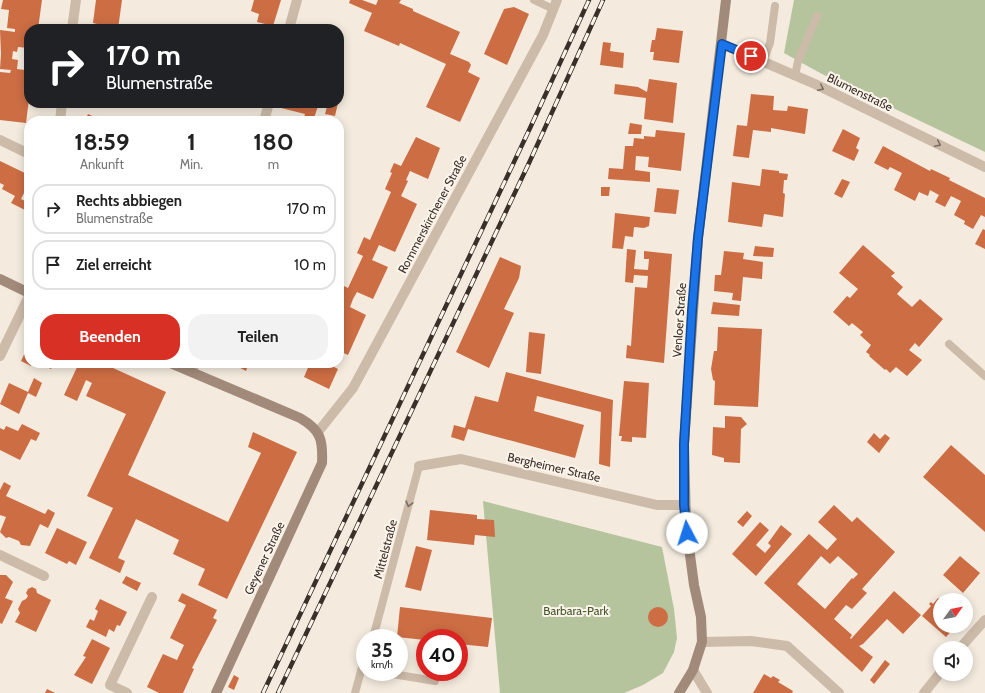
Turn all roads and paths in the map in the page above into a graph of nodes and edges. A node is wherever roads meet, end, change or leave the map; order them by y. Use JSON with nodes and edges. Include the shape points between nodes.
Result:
{"nodes":[{"id":1,"x":76,"y":0,"type":"edge"},
{"id":2,"x":297,"y":0,"type":"edge"},
{"id":3,"x":534,"y":0,"type":"edge"},
{"id":4,"x":726,"y":0,"type":"edge"},
{"id":5,"x":555,"y":5,"type":"edge"},
{"id":6,"x":775,"y":6,"type":"dead end"},
{"id":7,"x":817,"y":16,"type":"dead end"},
{"id":8,"x":73,"y":24,"type":"edge"},
{"id":9,"x":290,"y":24,"type":"edge"},
{"id":10,"x":722,"y":44,"type":"junction"},
{"id":11,"x":763,"y":61,"type":"junction"},
{"id":12,"x":795,"y":76,"type":"junction"},
{"id":13,"x":0,"y":140,"type":"edge"},
{"id":14,"x":24,"y":152,"type":"edge"},
{"id":15,"x":985,"y":166,"type":"edge"},
{"id":16,"x":0,"y":279,"type":"edge"},
{"id":17,"x":24,"y":291,"type":"edge"},
{"id":18,"x":24,"y":306,"type":"edge"},
{"id":19,"x":949,"y":344,"type":"dead end"},
{"id":20,"x":0,"y":356,"type":"edge"},
{"id":21,"x":194,"y":368,"type":"edge"},
{"id":22,"x":985,"y":376,"type":"edge"},
{"id":23,"x":318,"y":432,"type":"junction"},
{"id":24,"x":419,"y":466,"type":"joint"},
{"id":25,"x":684,"y":505,"type":"junction"},
{"id":26,"x":0,"y":555,"type":"edge"},
{"id":27,"x":44,"y":576,"type":"dead end"},
{"id":28,"x":152,"y":597,"type":"dead end"},
{"id":29,"x":985,"y":620,"type":"edge"},
{"id":30,"x":375,"y":629,"type":"edge"},
{"id":31,"x":966,"y":641,"type":"edge"},
{"id":32,"x":702,"y":642,"type":"junction"},
{"id":33,"x":693,"y":670,"type":"junction"},
{"id":34,"x":359,"y":681,"type":"edge"},
{"id":35,"x":934,"y":681,"type":"edge"},
{"id":36,"x":127,"y":693,"type":"edge"},
{"id":37,"x":216,"y":693,"type":"edge"},
{"id":38,"x":355,"y":693,"type":"edge"},
{"id":39,"x":679,"y":693,"type":"edge"},
{"id":40,"x":707,"y":693,"type":"edge"},
{"id":41,"x":840,"y":693,"type":"edge"},
{"id":42,"x":924,"y":693,"type":"edge"}],
"edges":[{"from":1,"to":8,"type":"street"},
{"from":2,"to":9,"type":"street"},
{"from":3,"to":5,"type":"lane"},
{"from":4,"to":10,"type":"street","name":"Venloer Straße"},
{"from":5,"to":23,"type":"street","name":"Rommerskirchener Straße","via":[[543,35],[353,388]]},
{"from":6,"to":11,"type":"lane","via":[[770,43]]},
{"from":7,"to":12,"type":"lane","via":[[798,61]]},
{"from":10,"to":11,"type":"street","name":"Blumenstraße"},
{"from":10,"to":25,"type":"street","name":"Venloer Straße","via":[[692,304],[684,444]]},
{"from":11,"to":12,"type":"street","name":"Blumenstraße"},
{"from":12,"to":15,"type":"street","name":"Blumenstraße","one_way":true},
{"from":13,"to":14,"type":"street"},
{"from":16,"to":17,"type":"street"},
{"from":18,"to":20,"type":"street"},
{"from":19,"to":22,"type":"lane"},
{"from":21,"to":23,"type":"street","via":[[300,418]]},
{"from":23,"to":37,"type":"street","name":"Geyener Straße","via":[[322,446],[322,463]]},
{"from":24,"to":25,"type":"street","name":"Bergheimer Straße","via":[[461,459],[657,504]]},
{"from":24,"to":30,"type":"lane","name":"Mittelstraße","one_way":true},
{"from":25,"to":32,"type":"street","name":"Venloer Straße","via":[[694,585],[701,617]]},
{"from":26,"to":27,"type":"street"},
{"from":28,"to":36,"type":"street","via":[[110,685]]},
{"from":29,"to":31,"type":"street"},
{"from":32,"to":33,"type":"street"},
{"from":32,"to":41,"type":"street","via":[[751,641],[787,646]]},
{"from":33,"to":39,"type":"street"},
{"from":33,"to":40,"type":"street"},
{"from":34,"to":38,"type":"lane"},
{"from":35,"to":42,"type":"street"}]}
